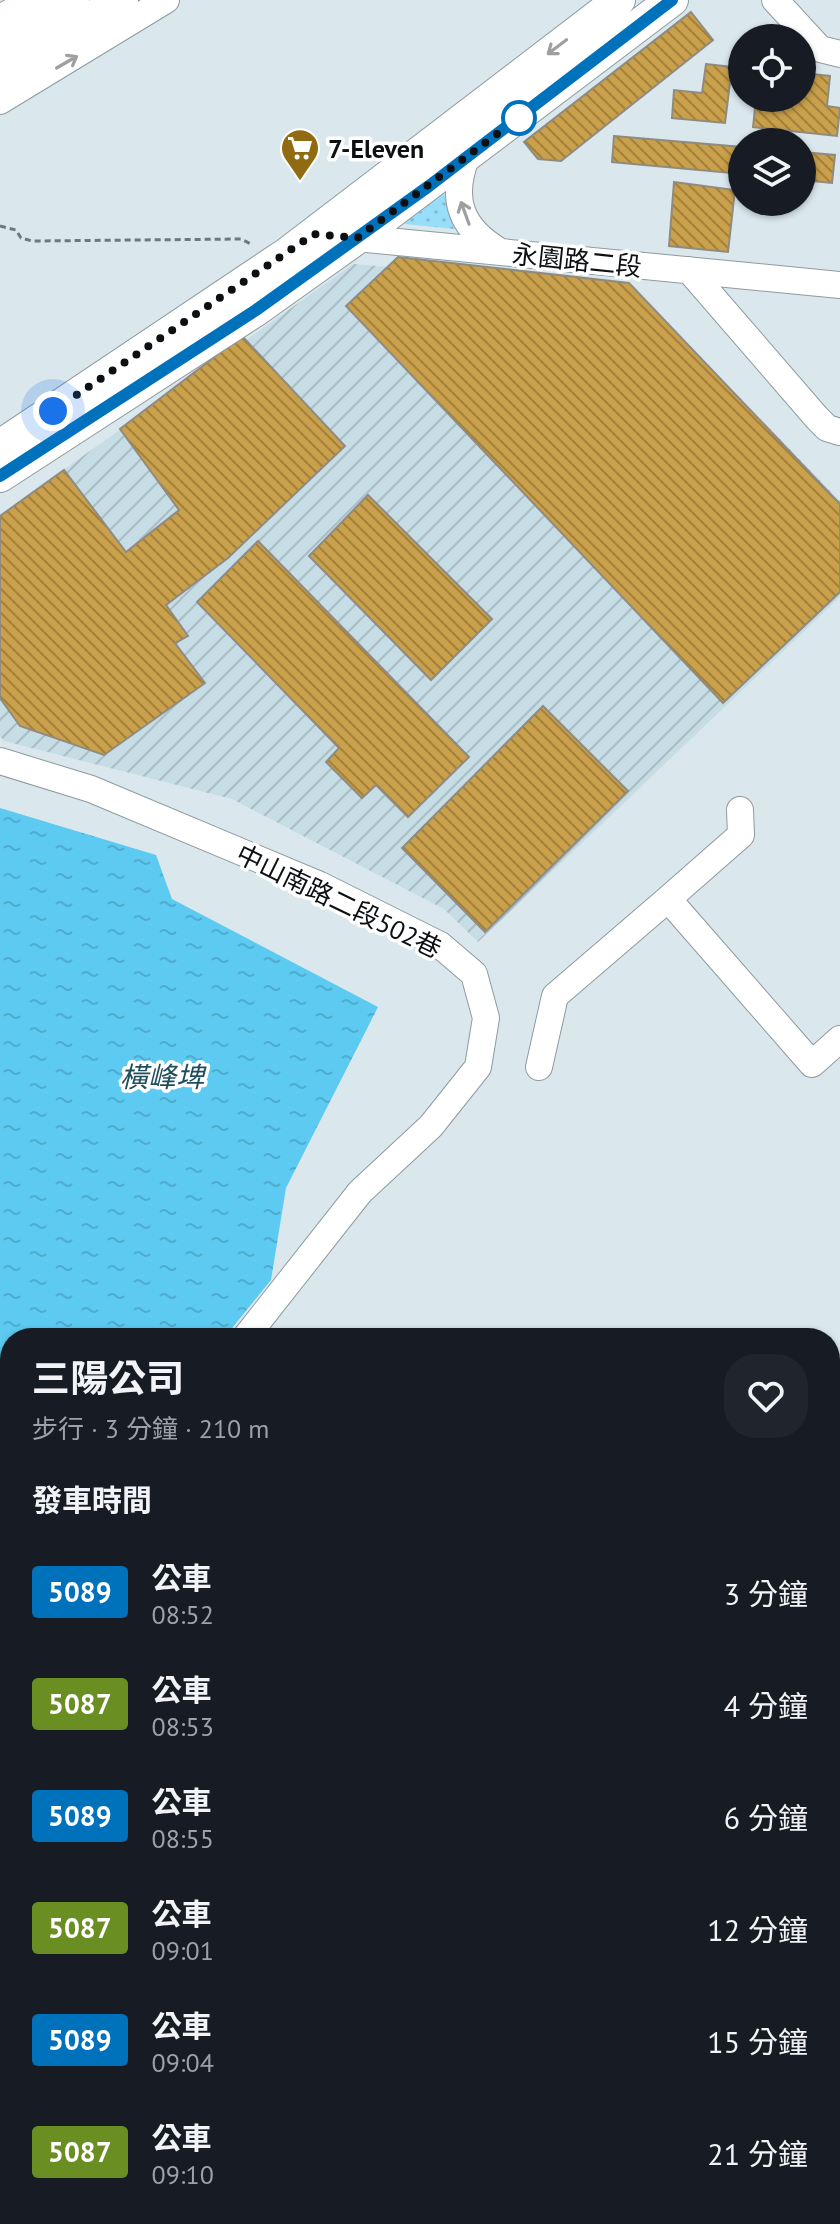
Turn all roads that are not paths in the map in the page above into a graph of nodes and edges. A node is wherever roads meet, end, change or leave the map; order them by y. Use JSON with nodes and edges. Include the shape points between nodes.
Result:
{"nodes":[{"id":1,"x":32,"y":0,"type":"edge"},
{"id":2,"x":73,"y":0,"type":"edge"},
{"id":3,"x":122,"y":0,"type":"edge"},
{"id":4,"x":166,"y":0,"type":"edge"},
{"id":5,"x":619,"y":0,"type":"edge"},
{"id":6,"x":672,"y":0,"type":"edge"},
{"id":7,"x":775,"y":0,"type":"edge"},
{"id":8,"x":0,"y":18,"type":"edge"},
{"id":9,"x":0,"y":42,"type":"edge"},
{"id":10,"x":840,"y":54,"type":"edge"},
{"id":11,"x":0,"y":71,"type":"edge"},
{"id":12,"x":0,"y":101,"type":"edge"},
{"id":13,"x":466,"y":158,"type":"junction"},
{"id":14,"x":314,"y":234,"type":"junction"},
{"id":15,"x":357,"y":238,"type":"junction"},
{"id":16,"x":502,"y":252,"type":"junction"},
{"id":17,"x":689,"y":270,"type":"junction"},
{"id":18,"x":840,"y":285,"type":"edge"},
{"id":19,"x":247,"y":299,"type":"junction"},
{"id":20,"x":840,"y":432,"type":"edge"},
{"id":21,"x":0,"y":446,"type":"edge"},
{"id":22,"x":0,"y":476,"type":"edge"},
{"id":23,"x":0,"y":761,"type":"edge"},
{"id":24,"x":740,"y":810,"type":"dead end"},
{"id":25,"x":668,"y":899,"type":"junction"},
{"id":26,"x":840,"y":1039,"type":"edge"},
{"id":27,"x":539,"y":1067,"type":"dead end"},
{"id":28,"x":253,"y":1328,"type":"edge"}],
"edges":[{"from":1,"to":8,"type":"street"},
{"from":2,"to":9,"type":"main road"},
{"from":3,"to":11,"type":"main road"},
{"from":12,"to":4,"type":"street","one_way":true},
{"from":5,"to":14,"type":"main road","one_way":true},
{"from":6,"to":13,"type":"main road"},
{"from":7,"to":10,"type":"street","via":[[820,49]]},
{"from":13,"to":15,"type":"main road"},
{"from":16,"to":13,"type":"street","one_way":true,"via":[[476,237],[464,216],[459,176]]},
{"from":14,"to":15,"type":"street","name":"永園路二段"},
{"from":14,"to":19,"type":"main road"},
{"from":15,"to":16,"type":"street","name":"永園路二段"},
{"from":15,"to":19,"type":"main road"},
{"from":16,"to":17,"type":"street","name":"永園路二段"},
{"from":17,"to":18,"type":"street","name":"永園路二段"},
{"from":17,"to":20,"type":"street","via":[[817,418]]},
{"from":19,"to":21,"type":"main road"},
{"from":19,"to":22,"type":"main road"},
{"from":23,"to":28,"type":"street","name":"中山南路二段502巷","via":[[91,789],[320,885],[440,945],[474,974],[486,1018],[478,1067],[431,1126],[360,1192]]},
{"from":24,"to":25,"type":"street","via":[[741,835]]},
{"from":25,"to":26,"type":"street","via":[[812,1064]]},
{"from":25,"to":27,"type":"street","via":[[555,996]]}]}
